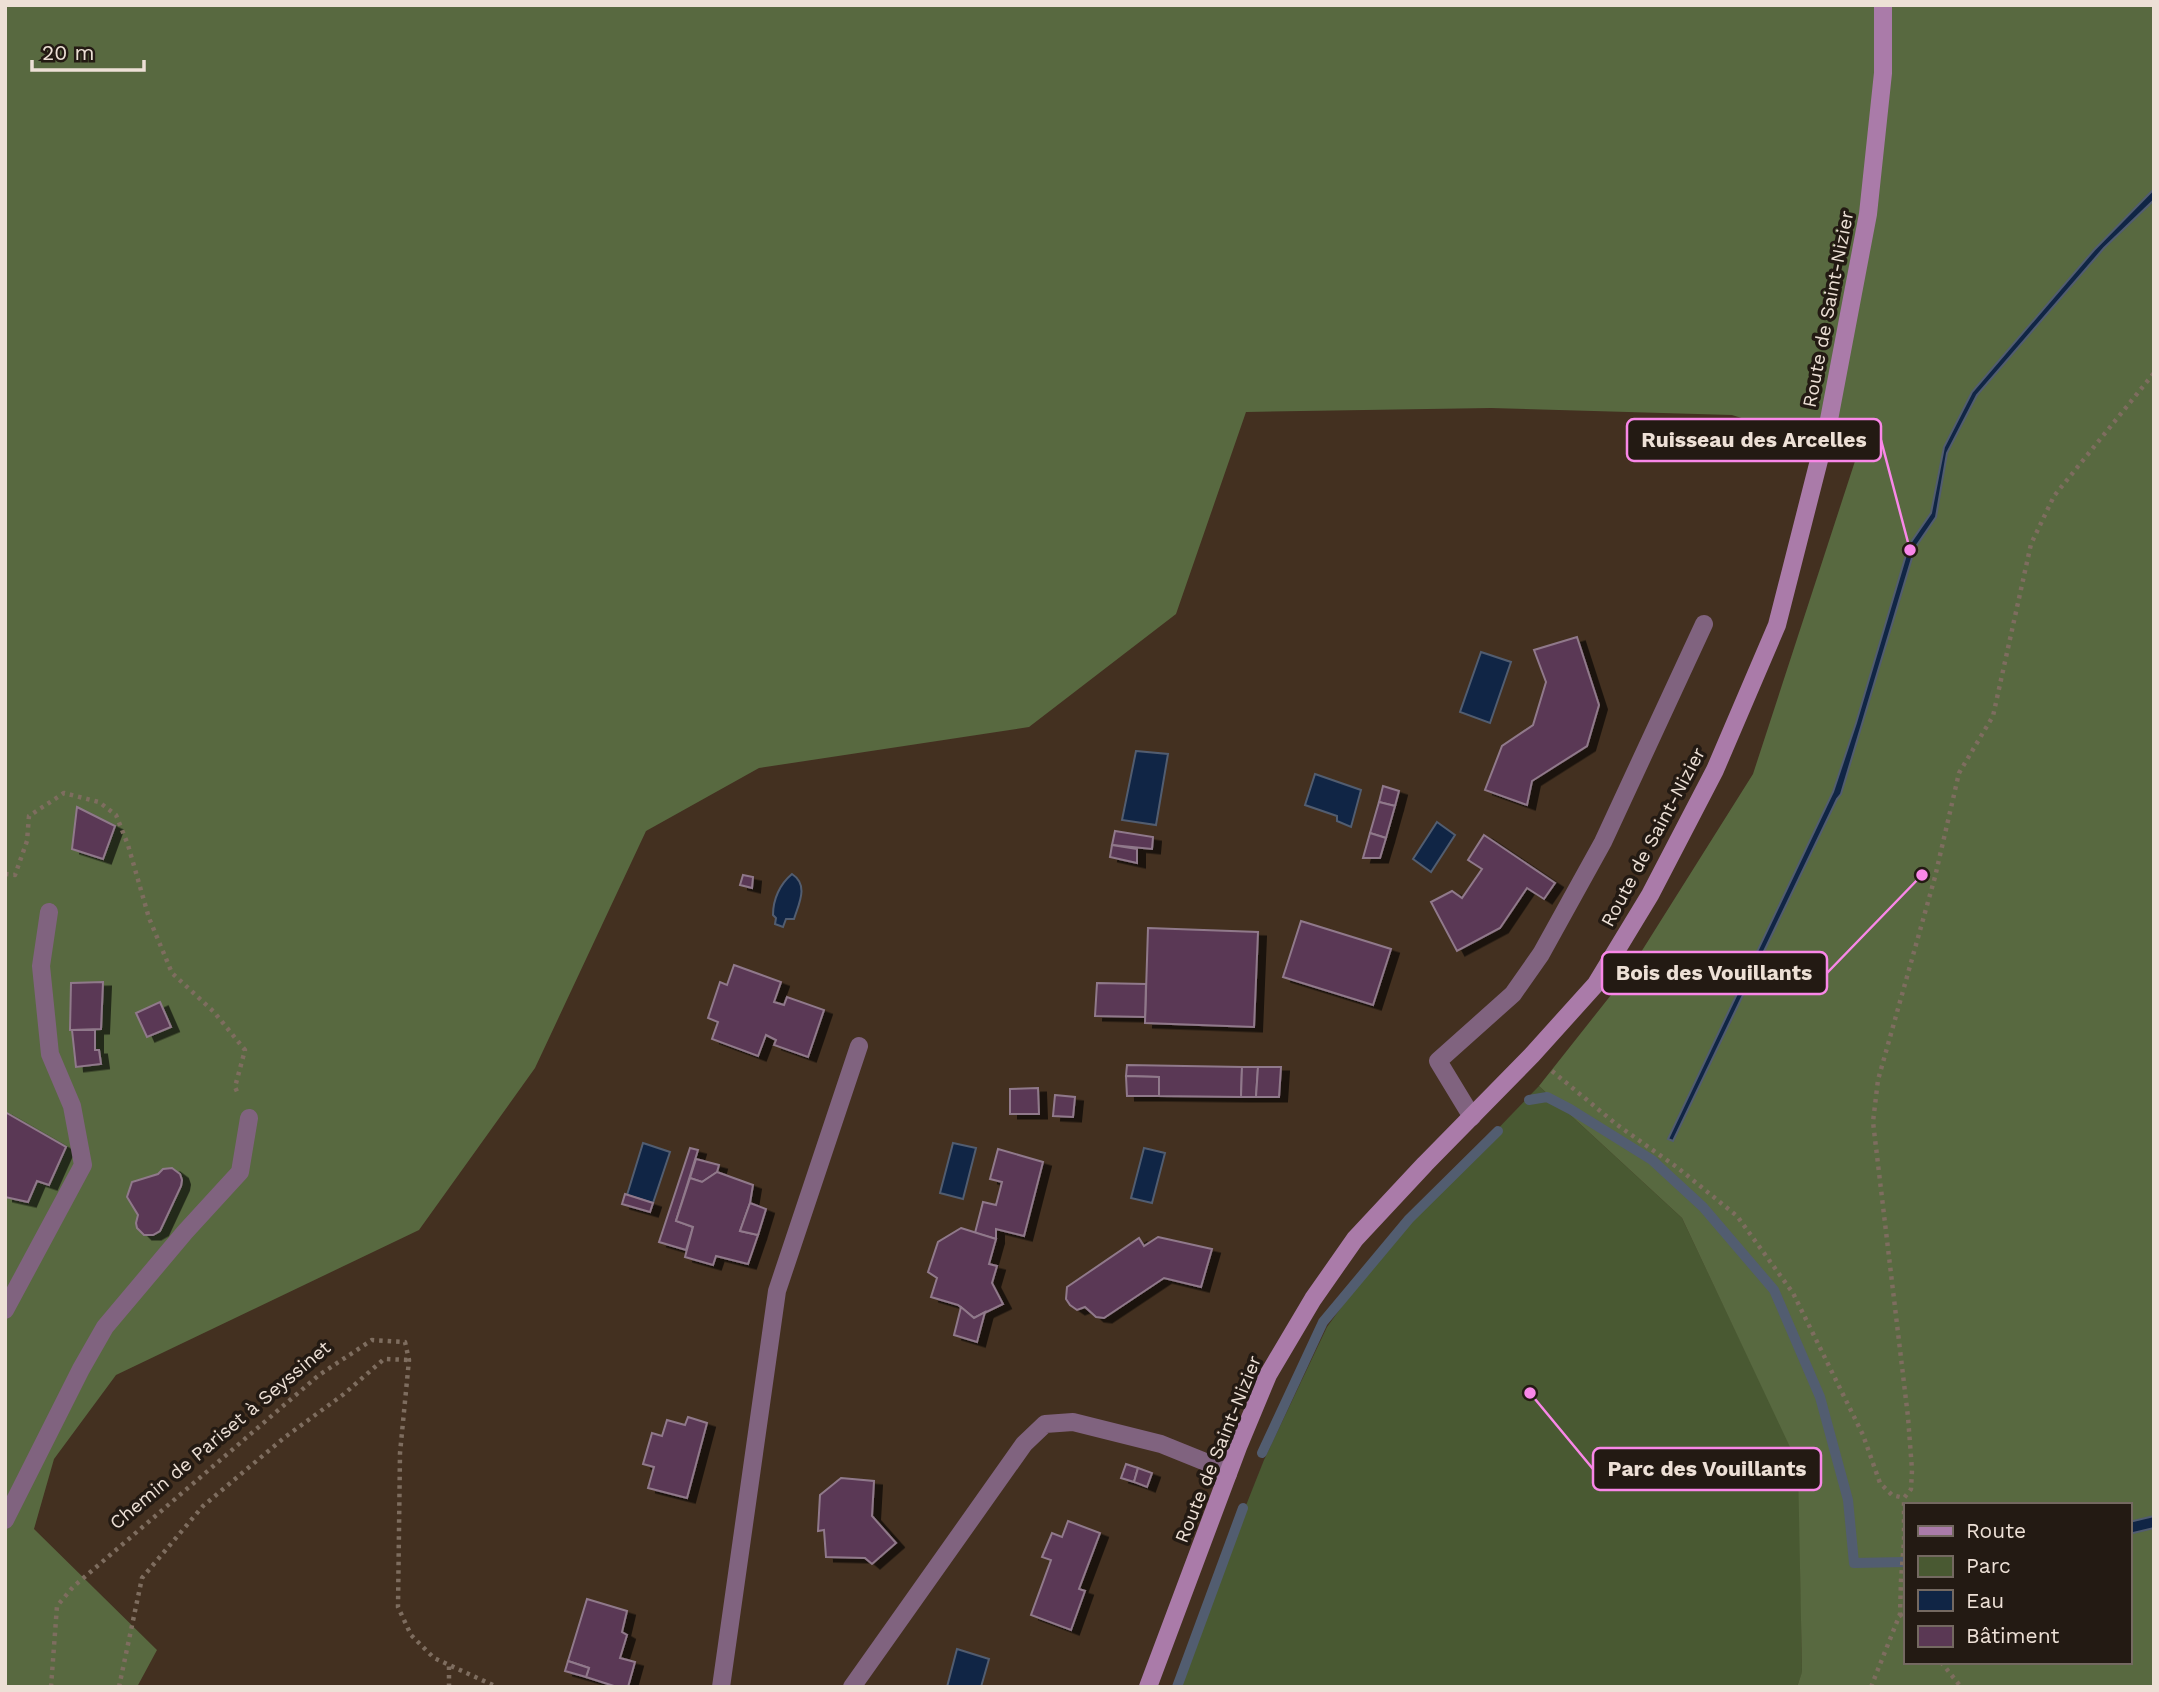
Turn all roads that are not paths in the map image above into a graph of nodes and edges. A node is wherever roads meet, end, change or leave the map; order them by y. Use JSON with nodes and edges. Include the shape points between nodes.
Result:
{"nodes":[{"id":1,"x":1883,"y":5,"type":"edge"},
{"id":2,"x":1704,"y":624,"type":"dead end"},
{"id":3,"x":49,"y":912,"type":"dead end"},
{"id":4,"x":859,"y":1046,"type":"dead end"},
{"id":5,"x":1472,"y":1117,"type":"junction"},
{"id":6,"x":249,"y":1118,"type":"road end"},
{"id":7,"x":5,"y":1310,"type":"edge"},
{"id":8,"x":1228,"y":1474,"type":"junction"},
{"id":9,"x":5,"y":1520,"type":"edge"},
{"id":10,"x":721,"y":1687,"type":"edge"},
{"id":11,"x":852,"y":1687,"type":"edge"},
{"id":12,"x":1148,"y":1687,"type":"edge"}],
"edges":[{"from":1,"to":5,"type":"main road","name":"Route de Saint-Nizier","via":[[1884,73],[1868,214],[1828,425],[1777,625],[1715,770],[1650,895],[1596,984]]},
{"from":2,"to":5,"type":"street","via":[[1603,842],[1541,954],[1513,994],[1438,1061]]},
{"from":3,"to":7,"type":"street","via":[[41,966],[50,1054],[72,1106],[83,1165]]},
{"from":4,"to":10,"type":"street","via":[[777,1292]]},
{"from":5,"to":8,"type":"main road","name":"Route de Saint-Nizier","via":[[1355,1239],[1313,1299],[1268,1375]]},
{"from":6,"to":9,"type":"street","via":[[240,1172],[105,1327]]},
{"from":8,"to":11,"type":"street","via":[[1161,1444],[1073,1422],[1045,1424],[1024,1444]]},
{"from":8,"to":12,"type":"main road","name":"Route de Saint-Nizier"}]}
